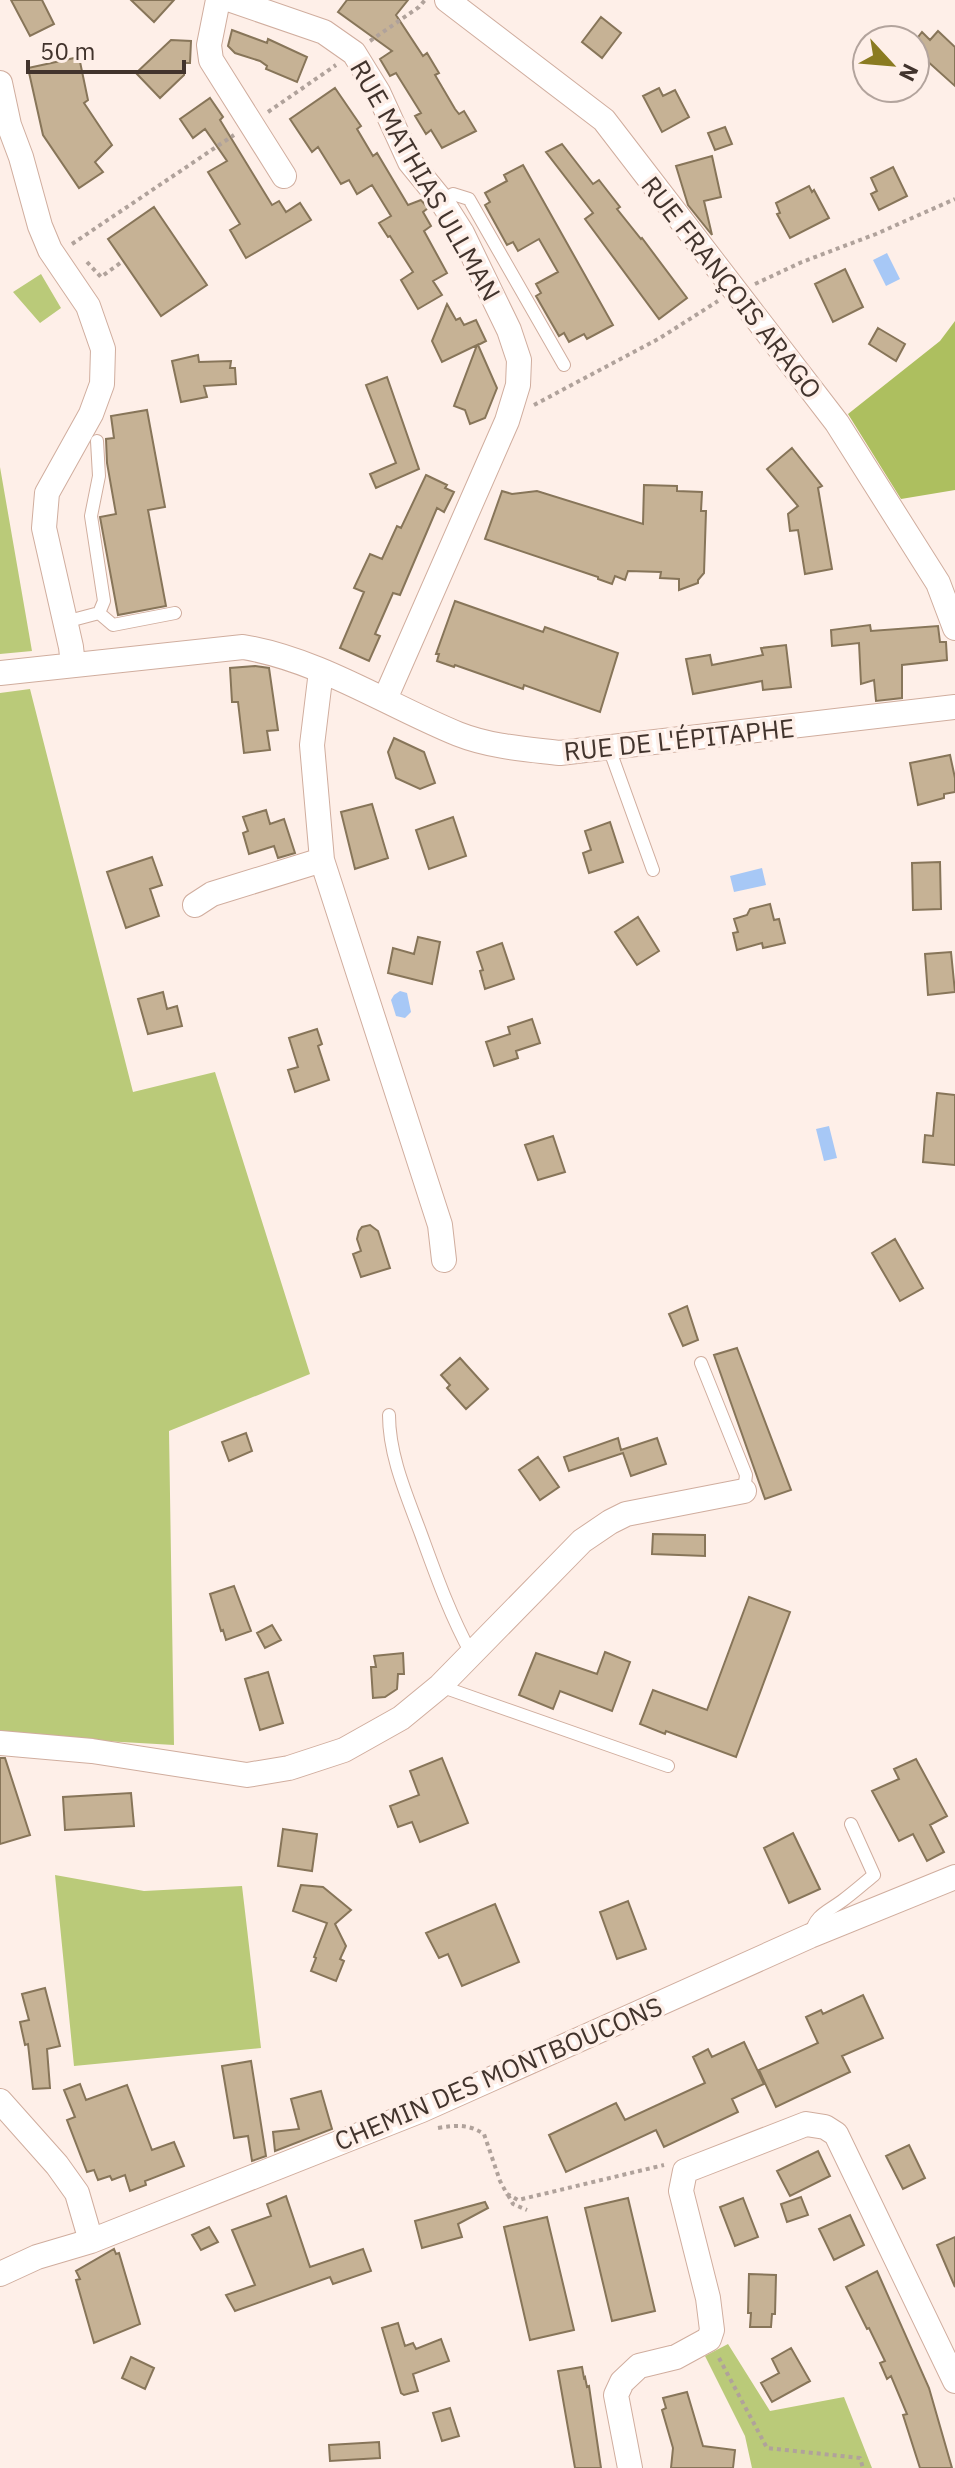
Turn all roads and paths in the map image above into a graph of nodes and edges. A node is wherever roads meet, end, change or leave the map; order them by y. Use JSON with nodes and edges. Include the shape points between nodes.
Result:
{"nodes":[{"id":1,"x":218,"y":0,"type":"edge"},
{"id":2,"x":231,"y":0,"type":"edge"},
{"id":3,"x":425,"y":0,"type":"edge"},
{"id":4,"x":447,"y":0,"type":"edge"},
{"id":5,"x":354,"y":53,"type":"junction"},
{"id":6,"x":0,"y":83,"type":"edge"},
{"id":7,"x":250,"y":124,"type":"junction"},
{"id":8,"x":284,"y":176,"type":"dead end"},
{"id":9,"x":955,"y":199,"type":"edge"},
{"id":10,"x":441,"y":200,"type":"junction"},
{"id":11,"x":54,"y":256,"type":"junction"},
{"id":12,"x":736,"y":292,"type":"junction"},
{"id":13,"x":564,"y":365,"type":"dead end"},
{"id":14,"x":510,"y":414,"type":"junction"},
{"id":15,"x":97,"y":441,"type":"dead end"},
{"id":16,"x":99,"y":613,"type":"junction"},
{"id":17,"x":175,"y":613,"type":"dead end"},
{"id":18,"x":65,"y":622,"type":"junction"},
{"id":19,"x":955,"y":628,"type":"edge"},
{"id":20,"x":73,"y":665,"type":"junction"},
{"id":21,"x":321,"y":671,"type":"junction"},
{"id":22,"x":0,"y":673,"type":"edge"},
{"id":23,"x":385,"y":699,"type":"junction"},
{"id":24,"x":955,"y":707,"type":"edge"},
{"id":25,"x":609,"y":748,"type":"junction"},
{"id":26,"x":322,"y":860,"type":"junction"},
{"id":27,"x":653,"y":870,"type":"dead end"},
{"id":28,"x":195,"y":905,"type":"dead end"},
{"id":29,"x":444,"y":1260,"type":"dead end"},
{"id":30,"x":701,"y":1363,"type":"dead end"},
{"id":31,"x":389,"y":1415,"type":"dead end"},
{"id":32,"x":744,"y":1491,"type":"joint"},
{"id":33,"x":471,"y":1653,"type":"junction"},
{"id":34,"x":440,"y":1686,"type":"junction"},
{"id":35,"x":0,"y":1743,"type":"edge"},
{"id":36,"x":668,"y":1766,"type":"dead end"},
{"id":37,"x":851,"y":1824,"type":"dead end"},
{"id":38,"x":955,"y":1877,"type":"edge"},
{"id":39,"x":810,"y":1936,"type":"junction"},
{"id":40,"x":0,"y":2101,"type":"edge"},
{"id":41,"x":435,"y":2129,"type":"dead end"},
{"id":42,"x":492,"y":2162,"type":"dead end"},
{"id":43,"x":670,"y":2164,"type":"dead end"},
{"id":44,"x":497,"y":2173,"type":"junction"},
{"id":45,"x":508,"y":2194,"type":"junction"},
{"id":46,"x":527,"y":2210,"type":"dead end"},
{"id":47,"x":91,"y":2241,"type":"junction"},
{"id":48,"x":37,"y":2257,"type":"junction"},
{"id":49,"x":0,"y":2260,"type":"edge"},
{"id":50,"x":0,"y":2274,"type":"edge"},
{"id":51,"x":709,"y":2339,"type":"junction"},
{"id":52,"x":955,"y":2381,"type":"edge"},
{"id":53,"x":630,"y":2468,"type":"edge"},
{"id":54,"x":863,"y":2468,"type":"edge"}],
"edges":[{"from":1,"to":7,"type":"street","via":[[211,60]]},
{"from":2,"to":5,"type":"street","name":"RUE MATHIAS ULLMAN","via":[[324,32]]},
{"from":3,"to":5,"type":"path"},
{"from":4,"to":12,"type":"street","name":"RUE FRANÇOIS ARAGO","via":[[587,101]]},
{"from":5,"to":7,"type":"path"},
{"from":5,"to":10,"type":"street","name":"RUE MATHIAS ULLMAN","via":[[410,162]]},
{"from":6,"to":11,"type":"street","via":[[40,226]]},
{"from":7,"to":8,"type":"street"},
{"from":7,"to":11,"type":"path"},
{"from":9,"to":12,"type":"path"},
{"from":10,"to":13,"type":"lane","via":[[453,194],[469,199]]},
{"from":10,"to":14,"type":"street","name":"RUE MATHIAS ULLMAN","via":[[469,247],[519,360]]},
{"from":11,"to":18,"type":"street","via":[[88,306],[103,349],[102,384],[91,414],[47,493],[44,528]]},
{"from":12,"to":14,"type":"path","via":[[660,338]]},
{"from":12,"to":19,"type":"street","name":"RUE FRANÇOIS ARAGO","via":[[837,423],[938,583]]},
{"from":14,"to":23,"type":"street","name":"RUE MATHIAS ULLMAN"},
{"from":15,"to":16,"type":"lane","via":[[99,476],[91,516],[104,601]]},
{"from":16,"to":17,"type":"lane","via":[[113,625]]},
{"from":16,"to":18,"type":"lane"},
{"from":18,"to":20,"type":"street"},
{"from":20,"to":21,"type":"street","name":"RUE DE L'ÉPITAPHE","via":[[243,647]]},
{"from":20,"to":22,"type":"street","name":"RUE DE L'ÉPITAPHE"},
{"from":21,"to":23,"type":"street","name":"RUE DE L'ÉPITAPHE"},
{"from":21,"to":26,"type":"street","via":[[312,745]]},
{"from":23,"to":25,"type":"street","name":"RUE DE L'ÉPITAPHE","via":[[460,734],[504,747],[560,753]]},
{"from":24,"to":25,"type":"street","name":"RUE DE L'ÉPITAPHE"},
{"from":25,"to":27,"type":"lane"},
{"from":26,"to":28,"type":"street","via":[[212,894]]},
{"from":26,"to":29,"type":"street","via":[[440,1225]]},
{"from":30,"to":32,"type":"lane","via":[[746,1475]]},
{"from":31,"to":33,"type":"lane","via":[[401,1477],[454,1622]]},
{"from":32,"to":33,"type":"street","via":[[626,1514],[610,1522],[582,1541]]},
{"from":33,"to":34,"type":"street"},
{"from":34,"to":35,"type":"street","via":[[401,1718],[344,1750],[247,1775]]},
{"from":34,"to":36,"type":"lane"},
{"from":37,"to":39,"type":"lane","via":[[874,1875],[824,1911]]},
{"from":38,"to":39,"type":"street","name":"CHEMIN DES MONTBOUCONS"},
{"from":39,"to":47,"type":"street","name":"CHEMIN DES MONTBOUCONS","via":[[422,2110]]},
{"from":40,"to":47,"type":"street","via":[[77,2193]]},
{"from":41,"to":44,"type":"path","via":[[459,2124],[484,2134]]},
{"from":42,"to":44,"type":"path"},
{"from":43,"to":45,"type":"path","via":[[518,2200]]},
{"from":44,"to":45,"type":"path"},
{"from":45,"to":46,"type":"path","via":[[513,2204]]},
{"from":47,"to":48,"type":"street","name":"CHEMIN DES MONTBOUCONS"},
{"from":48,"to":49,"type":"street","name":"CHEMIN DES MONTBOUCONS"},
{"from":48,"to":50,"type":"street","name":"CHEMIN DES MONTBOUCONS"},
{"from":51,"to":52,"type":"street","via":[[708,2298],[681,2191],[685,2171],[806,2124],[825,2127],[836,2134]]},
{"from":51,"to":53,"type":"street","via":[[676,2357],[639,2366],[622,2382],[616,2395]]},
{"from":51,"to":54,"type":"path","via":[[767,2448],[860,2458]]}]}
